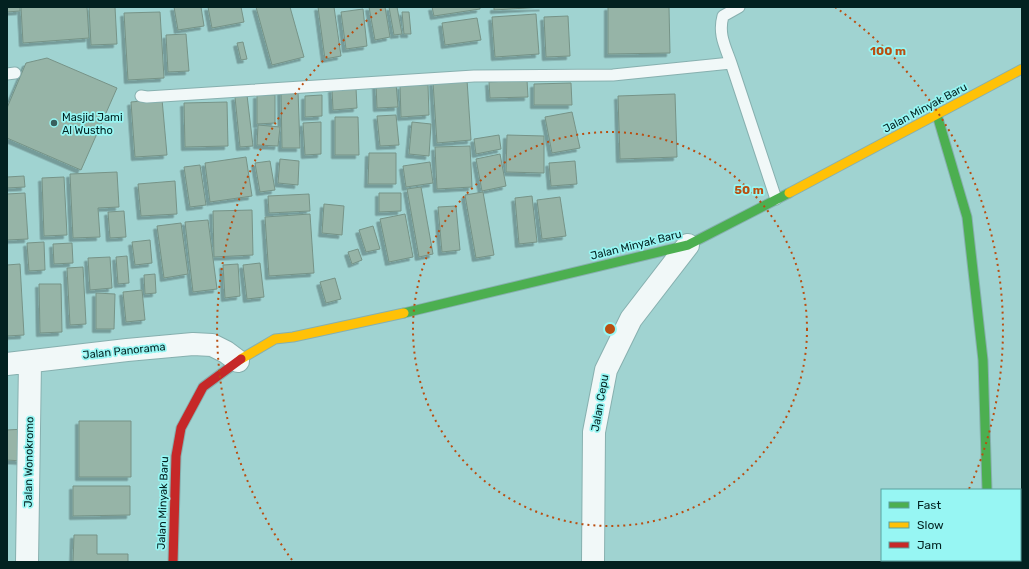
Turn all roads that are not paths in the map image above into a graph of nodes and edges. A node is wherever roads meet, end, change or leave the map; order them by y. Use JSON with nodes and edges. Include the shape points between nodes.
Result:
{"nodes":[{"id":1,"x":739,"y":7,"type":"edge"},
{"id":2,"x":732,"y":63,"type":"junction"},
{"id":3,"x":1022,"y":70,"type":"edge"},
{"id":4,"x":141,"y":96,"type":"dead end"},
{"id":5,"x":937,"y":115,"type":"junction"},
{"id":6,"x":776,"y":199,"type":"junction"},
{"id":7,"x":688,"y":245,"type":"junction"},
{"id":8,"x":293,"y":337,"type":"junction"},
{"id":9,"x":277,"y":349,"type":"dead end"},
{"id":10,"x":238,"y":361,"type":"junction"},
{"id":11,"x":30,"y":362,"type":"junction"},
{"id":12,"x":7,"y":364,"type":"edge"},
{"id":13,"x":213,"y":392,"type":"dead end"},
{"id":14,"x":195,"y":401,"type":"junction"},
{"id":15,"x":987,"y":489,"type":"edge"},
{"id":16,"x":27,"y":562,"type":"edge"},
{"id":17,"x":173,"y":562,"type":"edge"},
{"id":18,"x":593,"y":562,"type":"edge"}],
"edges":[{"from":1,"to":2,"type":"lane","via":[[723,16],[720,27]]},
{"from":2,"to":4,"type":"lane","via":[[612,75],[474,76]]},
{"from":2,"to":6,"type":"lane"},
{"from":3,"to":5,"type":"main road","name":"Jalan Minyak Baru"},
{"from":5,"to":6,"type":"main road","name":"Jalan Minyak Baru"},
{"from":5,"to":15,"type":"main road","via":[[967,217],[983,360]]},
{"from":6,"to":7,"type":"main road","name":"Jalan Minyak Baru"},
{"from":7,"to":8,"type":"main road","name":"Jalan Minyak Baru"},
{"from":7,"to":18,"type":"street","name":"Jalan Cepu","via":[[631,319],[606,370],[594,432]]},
{"from":8,"to":9,"type":"main road","name":"Jalan Minyak Baru"},
{"from":8,"to":10,"type":"main road","name":"Jalan Minyak Baru","via":[[275,339]]},
{"from":10,"to":11,"type":"street","name":"Jalan Panorama","via":[[212,345],[193,344]]},
{"from":10,"to":14,"type":"main road","name":"Jalan Minyak Baru","via":[[203,387]]},
{"from":11,"to":12,"type":"street","name":"Jalan Panorama"},
{"from":11,"to":16,"type":"street","name":"Jalan Wonokromo"},
{"from":13,"to":14,"type":"main road"},
{"from":14,"to":17,"type":"main road","name":"Jalan Minyak Baru","via":[[181,428],[176,456]]}]}
